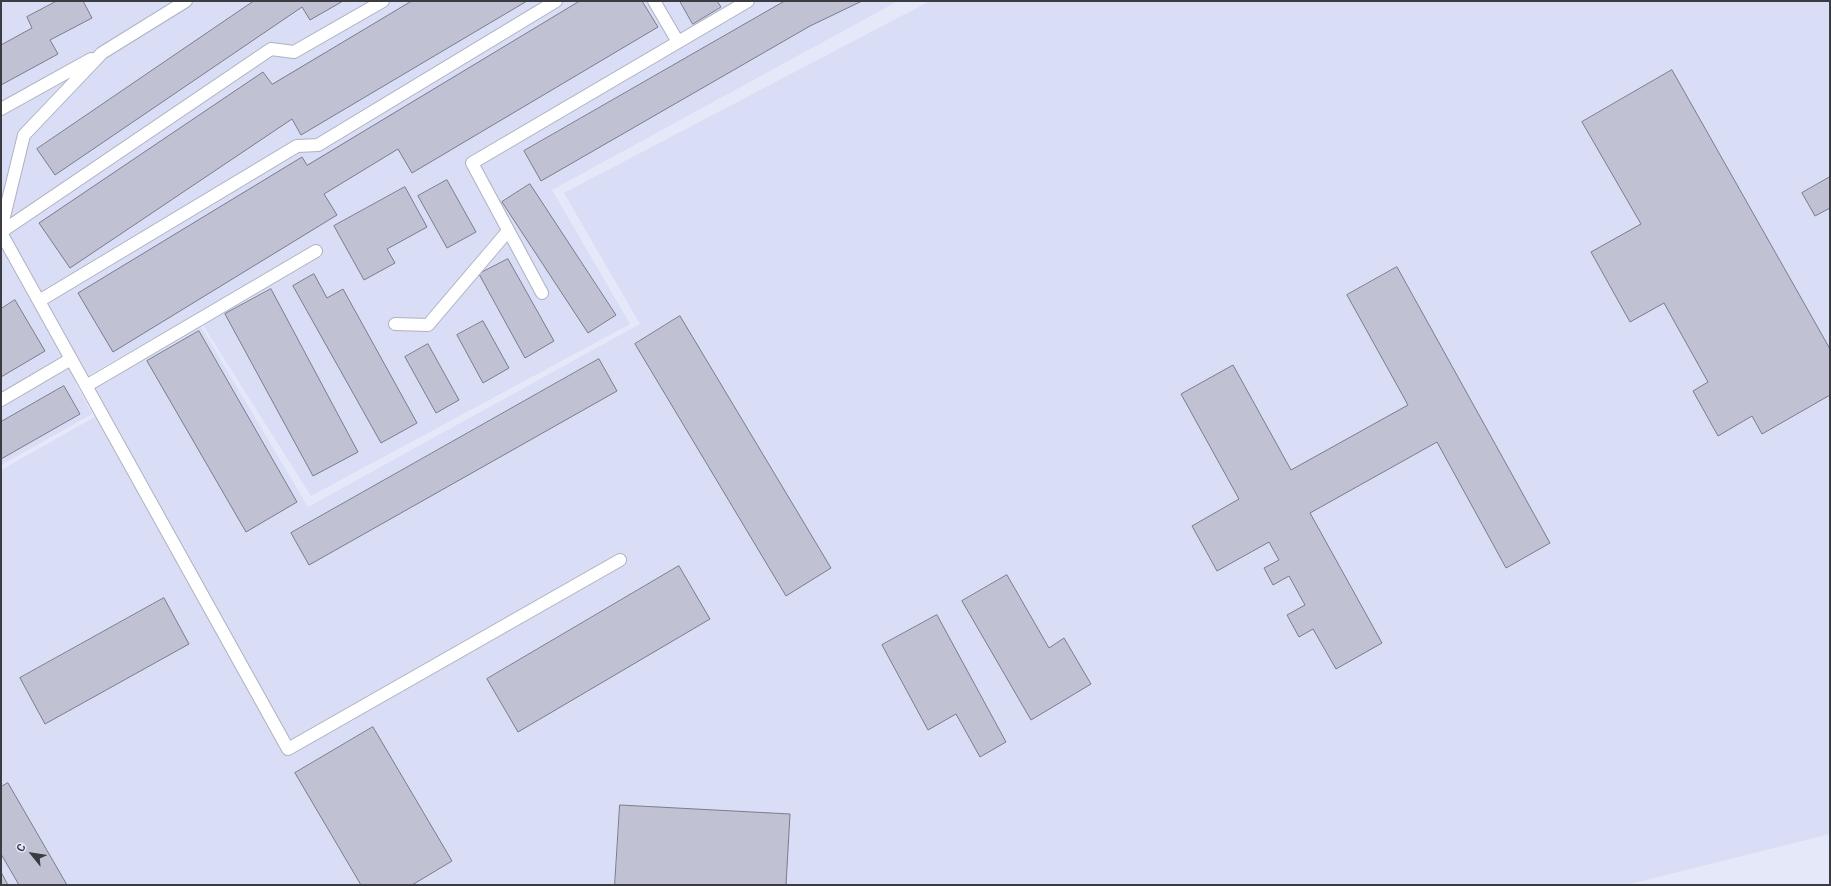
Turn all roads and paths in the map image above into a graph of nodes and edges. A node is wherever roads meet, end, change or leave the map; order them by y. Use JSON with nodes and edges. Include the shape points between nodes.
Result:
{"nodes":[{"id":1,"x":186,"y":1,"type":"edge"},
{"id":2,"x":383,"y":1,"type":"edge"},
{"id":3,"x":556,"y":1,"type":"edge"},
{"id":4,"x":654,"y":1,"type":"edge"},
{"id":5,"x":748,"y":1,"type":"edge"},
{"id":6,"x":678,"y":42,"type":"junction"},
{"id":7,"x":102,"y":53,"type":"junction"},
{"id":8,"x":1,"y":109,"type":"edge"},
{"id":9,"x":1,"y":231,"type":"edge"},
{"id":10,"x":508,"y":231,"type":"junction"},
{"id":11,"x":316,"y":252,"type":"dead end"},
{"id":12,"x":542,"y":293,"type":"dead end"},
{"id":13,"x":39,"y":301,"type":"junction"},
{"id":14,"x":395,"y":324,"type":"dead end"},
{"id":15,"x":71,"y":359,"type":"junction"},
{"id":16,"x":86,"y":386,"type":"junction"},
{"id":17,"x":1,"y":400,"type":"edge"},
{"id":18,"x":620,"y":560,"type":"dead end"}],
"edges":[{"from":1,"to":7,"type":"lane"},
{"from":2,"to":9,"type":"lane","via":[[294,52],[270,50]]},
{"from":3,"to":13,"type":"lane","via":[[318,145],[297,146]]},
{"from":4,"to":6,"type":"lane"},
{"from":5,"to":6,"type":"lane"},
{"from":6,"to":10,"type":"lane","via":[[472,163]]},
{"from":7,"to":8,"type":"lane"},
{"from":7,"to":9,"type":"lane","via":[[24,135]]},
{"from":9,"to":13,"type":"lane"},
{"from":10,"to":12,"type":"lane"},
{"from":10,"to":14,"type":"lane","via":[[428,325]]},
{"from":11,"to":16,"type":"lane"},
{"from":13,"to":15,"type":"lane"},
{"from":15,"to":16,"type":"lane"},
{"from":15,"to":17,"type":"lane"},
{"from":16,"to":18,"type":"lane","via":[[288,749]]}]}
